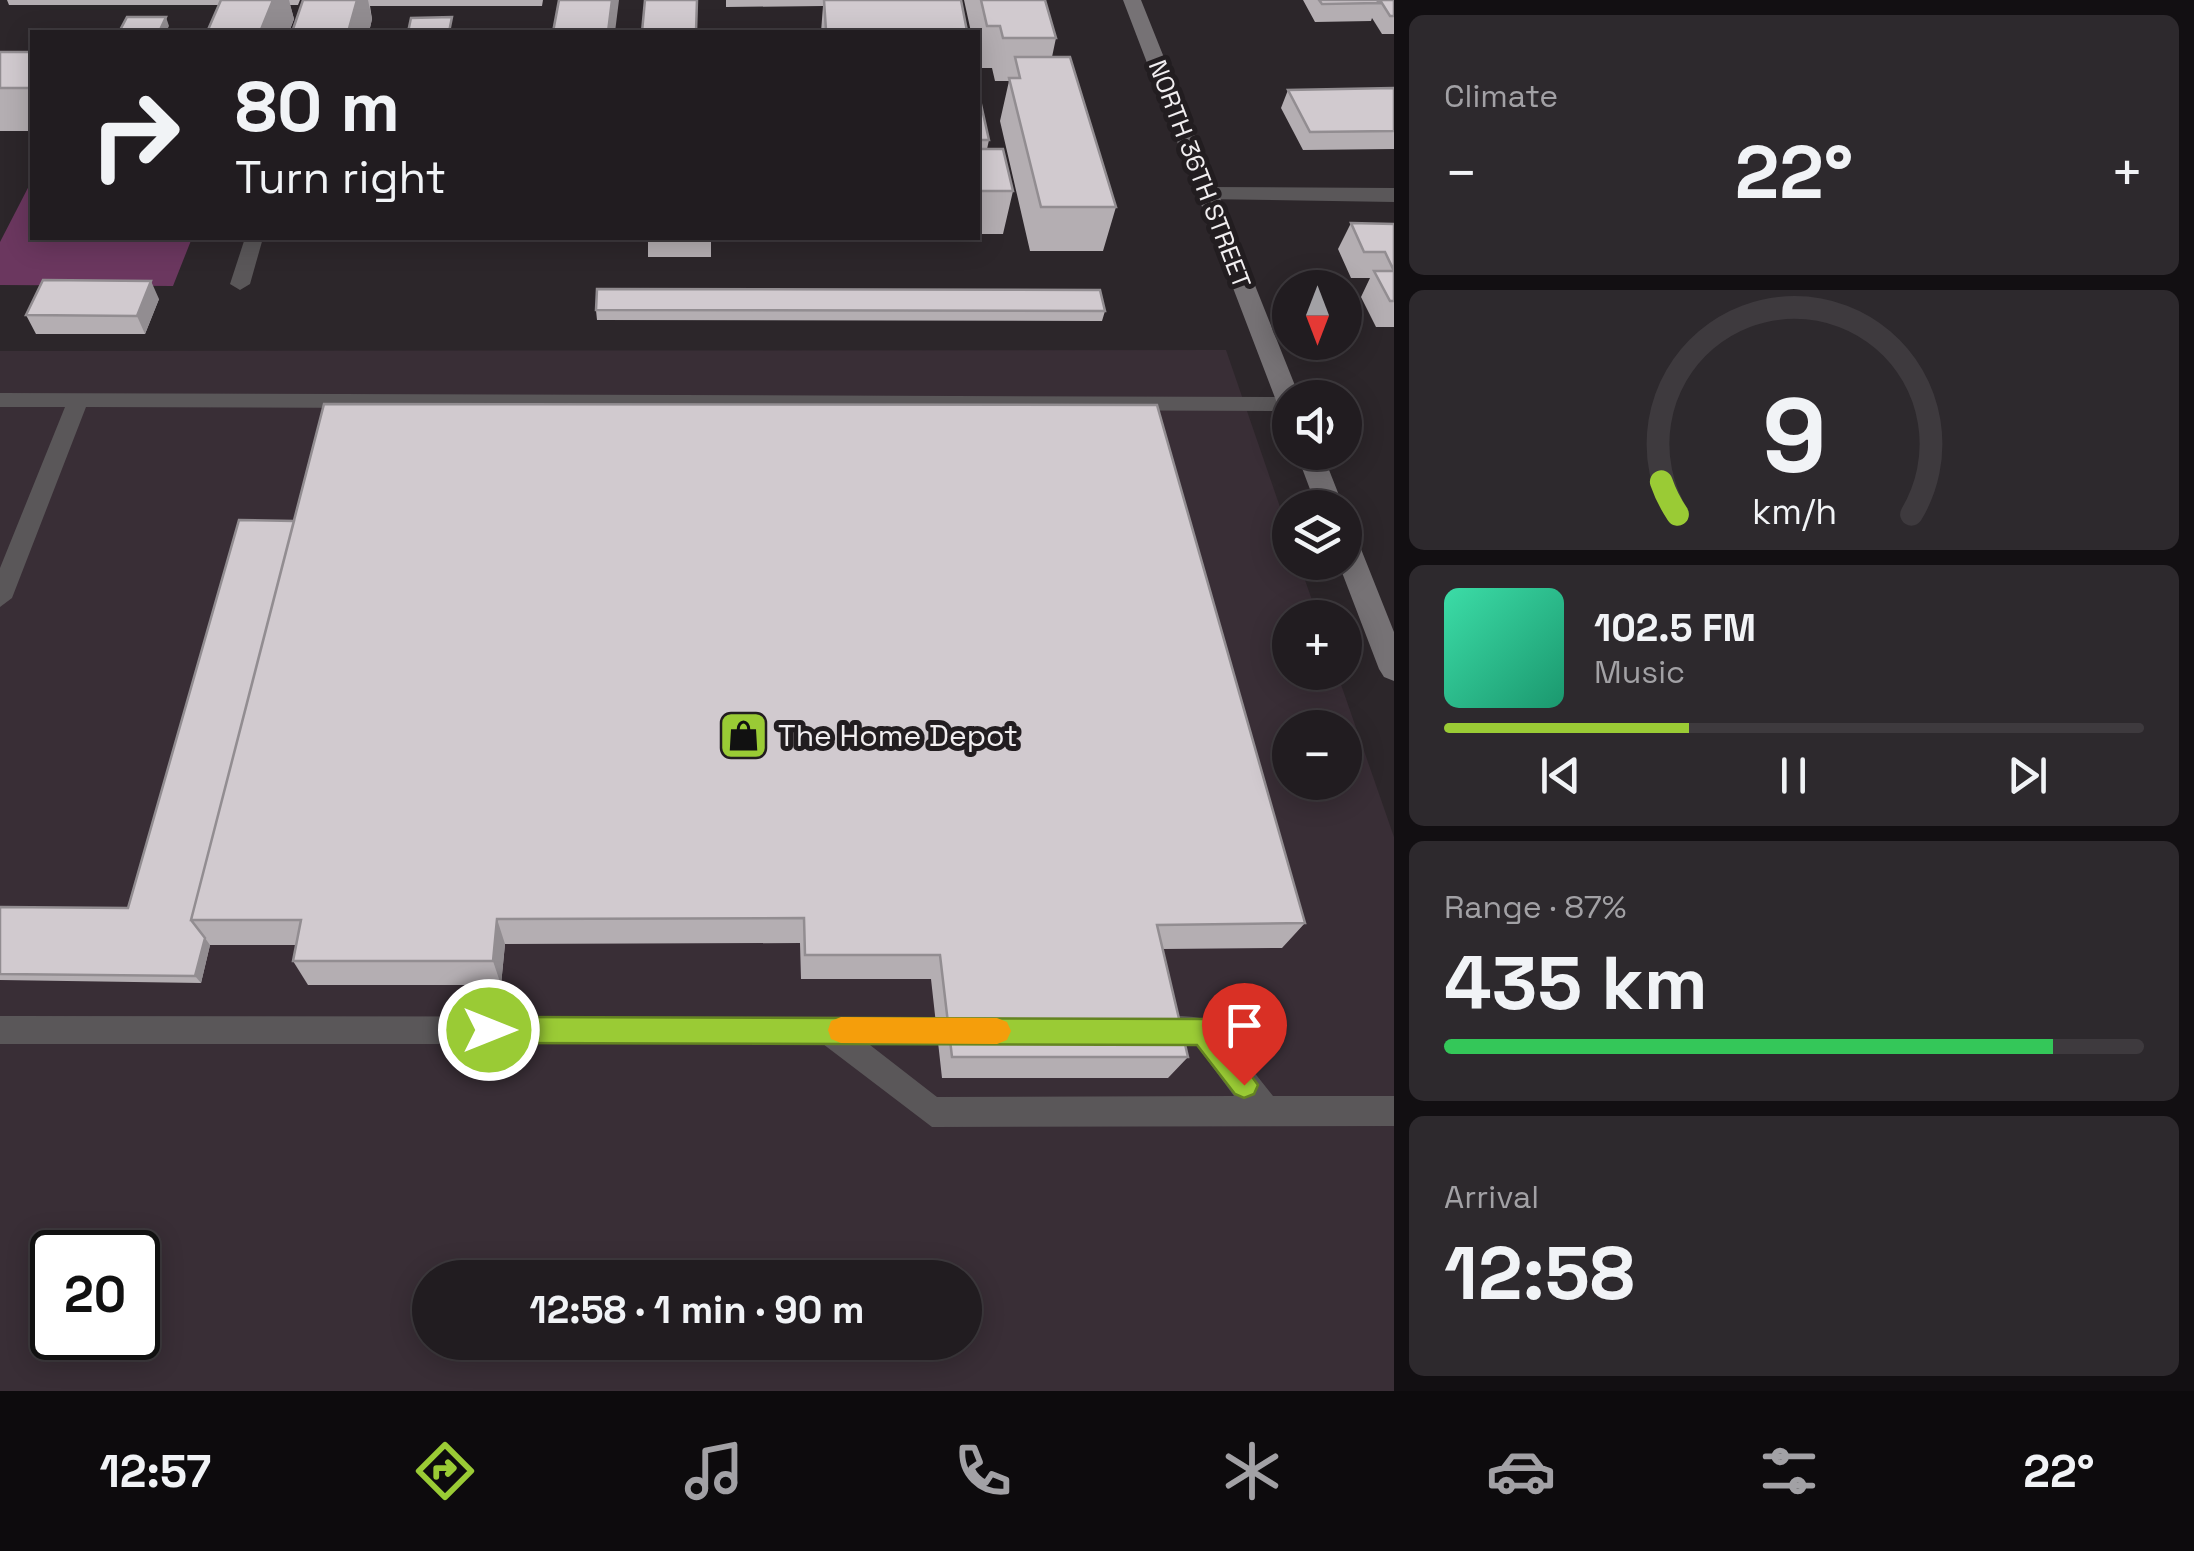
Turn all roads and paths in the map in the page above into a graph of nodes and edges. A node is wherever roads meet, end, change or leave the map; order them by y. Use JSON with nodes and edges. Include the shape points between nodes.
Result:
{"nodes":[{"id":1,"x":1132,"y":0,"type":"edge"},
{"id":2,"x":1208,"y":194,"type":"junction"},
{"id":3,"x":1394,"y":194,"type":"edge"},
{"id":4,"x":253,"y":240,"type":"edge"},
{"id":5,"x":240,"y":284,"type":"dead end"},
{"id":6,"x":1281,"y":380,"type":"edge"},
{"id":7,"x":0,"y":400,"type":"edge"},
{"id":8,"x":78,"y":400,"type":"junction"},
{"id":9,"x":1272,"y":403,"type":"edge"},
{"id":10,"x":1362,"y":580,"type":"edge"},
{"id":11,"x":0,"y":598,"type":"edge"},
{"id":12,"x":1386,"y":630,"type":"edge"},
{"id":13,"x":1394,"y":670,"type":"edge"},
{"id":14,"x":0,"y":1030,"type":"edge"},
{"id":15,"x":828,"y":1030,"type":"junction"},
{"id":16,"x":1006,"y":1031,"type":"edge"},
{"id":17,"x":1124,"y":1032,"type":"edge"},
{"id":18,"x":1265,"y":1111,"type":"junction"},
{"id":19,"x":1394,"y":1111,"type":"edge"}],
"edges":[{"from":1,"to":2,"type":"main road","name":"NORTH 36TH STREET"},
{"from":2,"to":3,"type":"street"},
{"from":2,"to":6,"type":"main road","name":"NORTH 36TH STREET"},
{"from":4,"to":5,"type":"lane"},
{"from":7,"to":8,"type":"lane"},
{"from":8,"to":9,"type":"lane"},
{"from":8,"to":11,"type":"lane"},
{"from":10,"to":12,"type":"main road"},
{"from":12,"to":13,"type":"main road"},
{"from":14,"to":15,"type":"lane"},
{"from":15,"to":16,"type":"lane"},
{"from":15,"to":18,"type":"lane","via":[[932,1112]]},
{"from":17,"to":18,"type":"lane","via":[[1204,1032]]},
{"from":18,"to":19,"type":"lane"}]}
